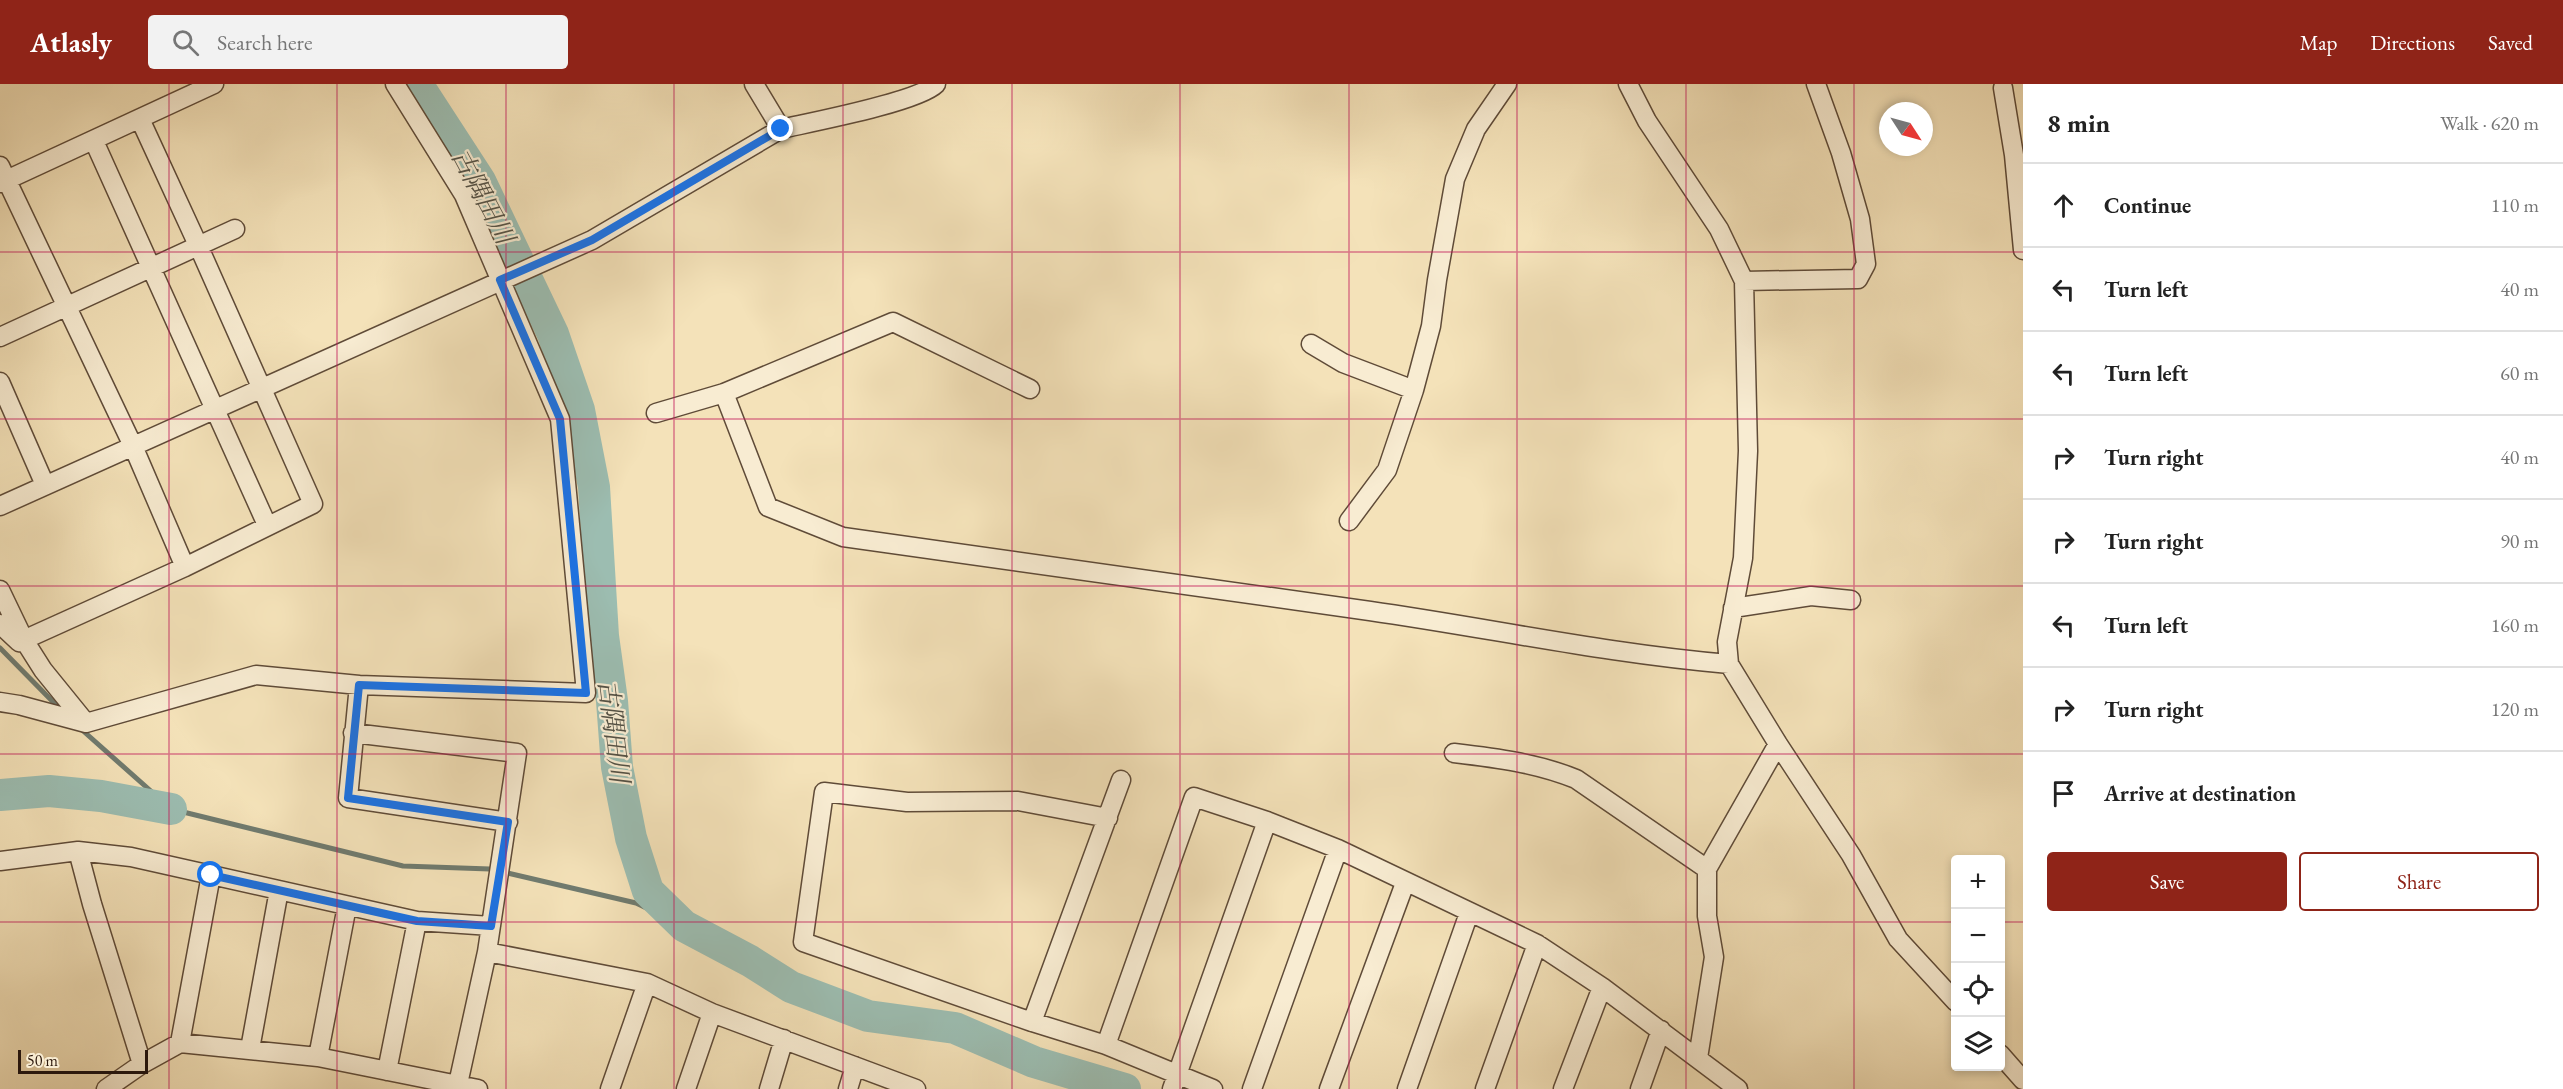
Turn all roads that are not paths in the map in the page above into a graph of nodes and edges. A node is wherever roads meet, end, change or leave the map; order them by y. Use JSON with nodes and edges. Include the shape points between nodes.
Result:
{"nodes":[{"id":1,"x":214,"y":84,"type":"edge"},
{"id":2,"x":395,"y":84,"type":"edge"},
{"id":3,"x":754,"y":84,"type":"edge"},
{"id":4,"x":936,"y":84,"type":"edge"},
{"id":5,"x":1507,"y":84,"type":"edge"},
{"id":6,"x":1628,"y":84,"type":"edge"},
{"id":7,"x":1816,"y":84,"type":"edge"},
{"id":8,"x":2010,"y":85,"type":"edge"},
{"id":9,"x":140,"y":119,"type":"junction"},
{"id":10,"x":781,"y":129,"type":"junction"},
{"id":11,"x":93,"y":141,"type":"junction"},
{"id":12,"x":2019,"y":155,"type":"edge"},
{"id":13,"x":2,"y":177,"type":"edge"},
{"id":14,"x":235,"y":229,"type":"dead end"},
{"id":15,"x":198,"y":245,"type":"junction"},
{"id":16,"x":2023,"y":250,"type":"edge"},
{"id":17,"x":150,"y":267,"type":"junction"},
{"id":18,"x":500,"y":280,"type":"junction"},
{"id":19,"x":1744,"y":282,"type":"junction"},
{"id":20,"x":68,"y":307,"type":"junction"},
{"id":21,"x":0,"y":337,"type":"edge"},
{"id":22,"x":1311,"y":344,"type":"dead end"},
{"id":23,"x":0,"y":381,"type":"edge"},
{"id":24,"x":262,"y":388,"type":"junction"},
{"id":25,"x":1030,"y":389,"type":"dead end"},
{"id":26,"x":1414,"y":390,"type":"junction"},
{"id":27,"x":724,"y":393,"type":"junction"},
{"id":28,"x":214,"y":410,"type":"junction"},
{"id":29,"x":656,"y":413,"type":"dead end"},
{"id":30,"x":132,"y":446,"type":"junction"},
{"id":31,"x":45,"y":485,"type":"junction"},
{"id":32,"x":0,"y":506,"type":"edge"},
{"id":33,"x":1349,"y":521,"type":"dead end"},
{"id":34,"x":267,"y":525,"type":"junction"},
{"id":35,"x":185,"y":567,"type":"junction"},
{"id":36,"x":0,"y":590,"type":"edge"},
{"id":37,"x":1851,"y":600,"type":"dead end"},
{"id":38,"x":1733,"y":608,"type":"junction"},
{"id":39,"x":0,"y":624,"type":"edge"},
{"id":40,"x":24,"y":640,"type":"junction"},
{"id":41,"x":1729,"y":664,"type":"junction"},
{"id":42,"x":359,"y":685,"type":"junction"},
{"id":43,"x":0,"y":702,"type":"edge"},
{"id":44,"x":86,"y":723,"type":"junction"},
{"id":45,"x":353,"y":733,"type":"junction"},
{"id":46,"x":1778,"y":744,"type":"junction"},
{"id":47,"x":1454,"y":753,"type":"dead end"},
{"id":48,"x":1121,"y":780,"type":"dead end"},
{"id":49,"x":1108,"y":818,"type":"junction"},
{"id":50,"x":1268,"y":821,"type":"junction"},
{"id":51,"x":508,"y":822,"type":"junction"},
{"id":52,"x":1338,"y":849,"type":"junction"},
{"id":53,"x":78,"y":851,"type":"junction"},
{"id":54,"x":0,"y":861,"type":"edge"},
{"id":55,"x":1707,"y":869,"type":"junction"},
{"id":56,"x":211,"y":875,"type":"junction"},
{"id":57,"x":1405,"y":883,"type":"junction"},
{"id":58,"x":279,"y":890,"type":"junction"},
{"id":59,"x":348,"y":906,"type":"junction"},
{"id":60,"x":1469,"y":913,"type":"junction"},
{"id":61,"x":417,"y":921,"type":"junction"},
{"id":62,"x":491,"y":926,"type":"junction"},
{"id":63,"x":1537,"y":944,"type":"junction"},
{"id":64,"x":487,"y":952,"type":"junction"},
{"id":65,"x":647,"y":983,"type":"junction"},
{"id":66,"x":1602,"y":987,"type":"junction"},
{"id":67,"x":1951,"y":997,"type":"edge"},
{"id":68,"x":712,"y":1013,"type":"junction"},
{"id":69,"x":1032,"y":1023,"type":"junction"},
{"id":70,"x":1661,"y":1030,"type":"junction"},
{"id":71,"x":783,"y":1040,"type":"junction"},
{"id":72,"x":180,"y":1043,"type":"junction"},
{"id":73,"x":1106,"y":1046,"type":"junction"},
{"id":74,"x":250,"y":1049,"type":"junction"},
{"id":75,"x":318,"y":1057,"type":"junction"},
{"id":76,"x":1698,"y":1058,"type":"junction"},
{"id":77,"x":2005,"y":1058,"type":"edge"},
{"id":78,"x":142,"y":1064,"type":"junction"},
{"id":79,"x":855,"y":1066,"type":"junction"},
{"id":80,"x":387,"y":1071,"type":"junction"},
{"id":81,"x":2023,"y":1080,"type":"edge"},
{"id":82,"x":1174,"y":1082,"type":"edge"},
{"id":83,"x":458,"y":1084,"type":"junction"},
{"id":84,"x":106,"y":1089,"type":"edge"},
{"id":85,"x":478,"y":1089,"type":"edge"},
{"id":86,"x":610,"y":1089,"type":"edge"},
{"id":87,"x":686,"y":1089,"type":"edge"},
{"id":88,"x":769,"y":1089,"type":"edge"},
{"id":89,"x":848,"y":1089,"type":"edge"},
{"id":90,"x":916,"y":1089,"type":"edge"},
{"id":91,"x":1213,"y":1089,"type":"edge"},
{"id":92,"x":1252,"y":1089,"type":"edge"},
{"id":93,"x":1329,"y":1089,"type":"edge"},
{"id":94,"x":1407,"y":1089,"type":"edge"},
{"id":95,"x":1485,"y":1089,"type":"edge"},
{"id":96,"x":1563,"y":1089,"type":"edge"},
{"id":97,"x":1640,"y":1089,"type":"edge"},
{"id":98,"x":1738,"y":1089,"type":"edge"}],
"edges":[{"from":1,"to":9,"type":"street"},
{"from":2,"to":18,"type":"street","via":[[465,195]]},
{"from":3,"to":10,"type":"street"},
{"from":4,"to":10,"type":"street","via":[[930,90],[891,103]]},
{"from":5,"to":26,"type":"street","via":[[1476,129],[1455,179],[1431,326]]},
{"from":6,"to":19,"type":"street","via":[[1647,121],[1719,229]]},
{"from":7,"to":19,"type":"street","via":[[1860,219],[1866,264],[1858,279]]},
{"from":8,"to":12,"type":"street"},
{"from":9,"to":11,"type":"street"},
{"from":9,"to":15,"type":"street"},
{"from":10,"to":18,"type":"street","via":[[592,240]]},
{"from":11,"to":13,"type":"street"},
{"from":11,"to":17,"type":"street"},
{"from":12,"to":16,"type":"street"},
{"from":13,"to":20,"type":"street"},
{"from":14,"to":15,"type":"street"},
{"from":15,"to":17,"type":"street"},
{"from":15,"to":24,"type":"street"},
{"from":17,"to":20,"type":"street"},
{"from":17,"to":28,"type":"street"},
{"from":18,"to":24,"type":"street"},
{"from":18,"to":42,"type":"street","via":[[560,419],[586,693]]},
{"from":19,"to":38,"type":"street","via":[[1748,451],[1743,558]]},
{"from":20,"to":21,"type":"street"},
{"from":20,"to":30,"type":"street"},
{"from":22,"to":26,"type":"street","via":[[1343,363]]},
{"from":23,"to":31,"type":"street"},
{"from":24,"to":28,"type":"street"},
{"from":24,"to":34,"type":"street","via":[[314,504]]},
{"from":25,"to":27,"type":"street","via":[[893,322]]},
{"from":26,"to":33,"type":"street","via":[[1387,470]]},
{"from":27,"to":29,"type":"street"},
{"from":27,"to":41,"type":"street","via":[[768,507],[843,537],[1370,610],[1653,657]]},
{"from":28,"to":30,"type":"street"},
{"from":28,"to":34,"type":"street"},
{"from":30,"to":31,"type":"street"},
{"from":30,"to":35,"type":"street"},
{"from":31,"to":32,"type":"street"},
{"from":34,"to":35,"type":"street"},
{"from":35,"to":40,"type":"street"},
{"from":36,"to":40,"type":"street"},
{"from":37,"to":38,"type":"street","via":[[1811,596]]},
{"from":38,"to":41,"type":"street","via":[[1727,642]]},
{"from":39,"to":40,"type":"street","via":[[19,642]]},
{"from":40,"to":44,"type":"street"},
{"from":41,"to":46,"type":"street"},
{"from":42,"to":44,"type":"street","via":[[256,675]]},
{"from":42,"to":45,"type":"street"},
{"from":43,"to":44,"type":"street"},
{"from":45,"to":51,"type":"street","via":[[348,798]]},
{"from":45,"to":51,"type":"street","via":[[518,753]]},
{"from":46,"to":55,"type":"street"},
{"from":46,"to":67,"type":"street","via":[[1851,855],[1898,939]]},
{"from":47,"to":55,"type":"street","via":[[1553,769],[1576,779]]},
{"from":48,"to":49,"type":"street"},
{"from":49,"to":69,"type":"street"},
{"from":49,"to":69,"type":"street","via":[[1018,801],[907,802],[824,792],[803,942]]},
{"from":50,"to":52,"type":"street"},
{"from":50,"to":73,"type":"street","via":[[1194,797]]},
{"from":50,"to":82,"type":"street"},
{"from":51,"to":62,"type":"street"},
{"from":52,"to":57,"type":"street"},
{"from":52,"to":92,"type":"street"},
{"from":53,"to":54,"type":"street"},
{"from":53,"to":56,"type":"street","via":[[131,857]]},
{"from":53,"to":78,"type":"street"},
{"from":55,"to":76,"type":"street","via":[[1707,916],[1714,957]]},
{"from":56,"to":58,"type":"street"},
{"from":56,"to":72,"type":"street"},
{"from":57,"to":60,"type":"street"},
{"from":57,"to":93,"type":"street"},
{"from":58,"to":59,"type":"street"},
{"from":58,"to":74,"type":"street"},
{"from":59,"to":61,"type":"street"},
{"from":59,"to":75,"type":"street"},
{"from":60,"to":63,"type":"street"},
{"from":60,"to":94,"type":"street"},
{"from":61,"to":62,"type":"street"},
{"from":61,"to":80,"type":"street"},
{"from":62,"to":64,"type":"street"},
{"from":63,"to":66,"type":"street"},
{"from":63,"to":95,"type":"street"},
{"from":64,"to":65,"type":"street"},
{"from":64,"to":83,"type":"street"},
{"from":65,"to":68,"type":"street"},
{"from":65,"to":86,"type":"street"},
{"from":66,"to":70,"type":"street"},
{"from":66,"to":96,"type":"street"},
{"from":68,"to":71,"type":"street"},
{"from":68,"to":87,"type":"street"},
{"from":69,"to":73,"type":"street"},
{"from":70,"to":76,"type":"street"},
{"from":70,"to":97,"type":"street"},
{"from":71,"to":79,"type":"street"},
{"from":71,"to":88,"type":"street"},
{"from":72,"to":74,"type":"street"},
{"from":72,"to":78,"type":"street"},
{"from":73,"to":82,"type":"street"},
{"from":74,"to":75,"type":"street"},
{"from":75,"to":80,"type":"street"},
{"from":76,"to":98,"type":"street"},
{"from":77,"to":81,"type":"street"},
{"from":78,"to":84,"type":"street"},
{"from":79,"to":89,"type":"street"},
{"from":79,"to":90,"type":"street"},
{"from":80,"to":83,"type":"street"},
{"from":82,"to":91,"type":"street"},
{"from":83,"to":85,"type":"street"}]}
